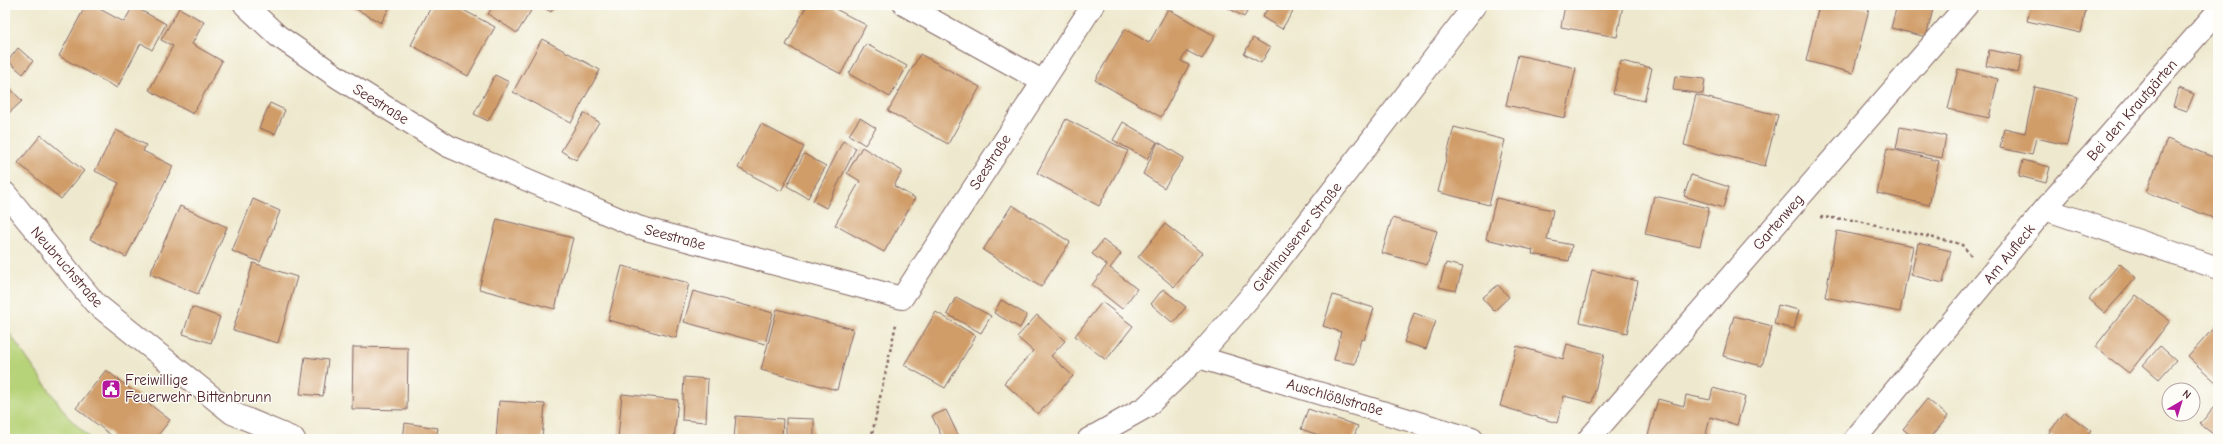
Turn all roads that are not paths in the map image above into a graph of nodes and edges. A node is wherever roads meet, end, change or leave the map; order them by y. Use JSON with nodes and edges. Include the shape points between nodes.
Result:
{"nodes":[{"id":1,"x":245,"y":5,"type":"edge"},
{"id":2,"x":905,"y":5,"type":"edge"},
{"id":3,"x":1093,"y":5,"type":"edge"},
{"id":4,"x":1475,"y":5,"type":"edge"},
{"id":5,"x":1967,"y":5,"type":"edge"},
{"id":6,"x":2218,"y":11,"type":"edge"},
{"id":7,"x":1042,"y":81,"type":"junction"},
{"id":8,"x":5,"y":193,"type":"edge"},
{"id":9,"x":2045,"y":209,"type":"junction"},
{"id":10,"x":2218,"y":268,"type":"edge"},
{"id":11,"x":1198,"y":357,"type":"junction"},
{"id":12,"x":294,"y":439,"type":"edge"},
{"id":13,"x":1090,"y":439,"type":"edge"},
{"id":14,"x":1472,"y":439,"type":"edge"},
{"id":15,"x":1589,"y":439,"type":"edge"},
{"id":16,"x":1854,"y":439,"type":"edge"}],
"edges":[{"from":1,"to":7,"type":"street","name":"Seestraße","via":[[278,36],[339,78],[448,146],[638,227],[902,298]]},
{"from":2,"to":7,"type":"street"},
{"from":3,"to":7,"type":"street","name":"Seestraße"},
{"from":4,"to":11,"type":"street","name":"Gietlhausener Straße","via":[[1257,289]]},
{"from":5,"to":15,"type":"street","name":"Gartenweg"},
{"from":6,"to":9,"type":"street","name":"Bei den Krautgärten"},
{"from":8,"to":12,"type":"street","name":"Neubruchstraße","via":[[95,303],[232,413]]},
{"from":9,"to":10,"type":"street","name":"Am Aufleck"},
{"from":9,"to":16,"type":"street","name":"Am Aufleck"},
{"from":11,"to":13,"type":"street","name":"Gietlhausener Straße","via":[[1146,407]]},
{"from":11,"to":14,"type":"street","name":"Auschlößlstraße"}]}
